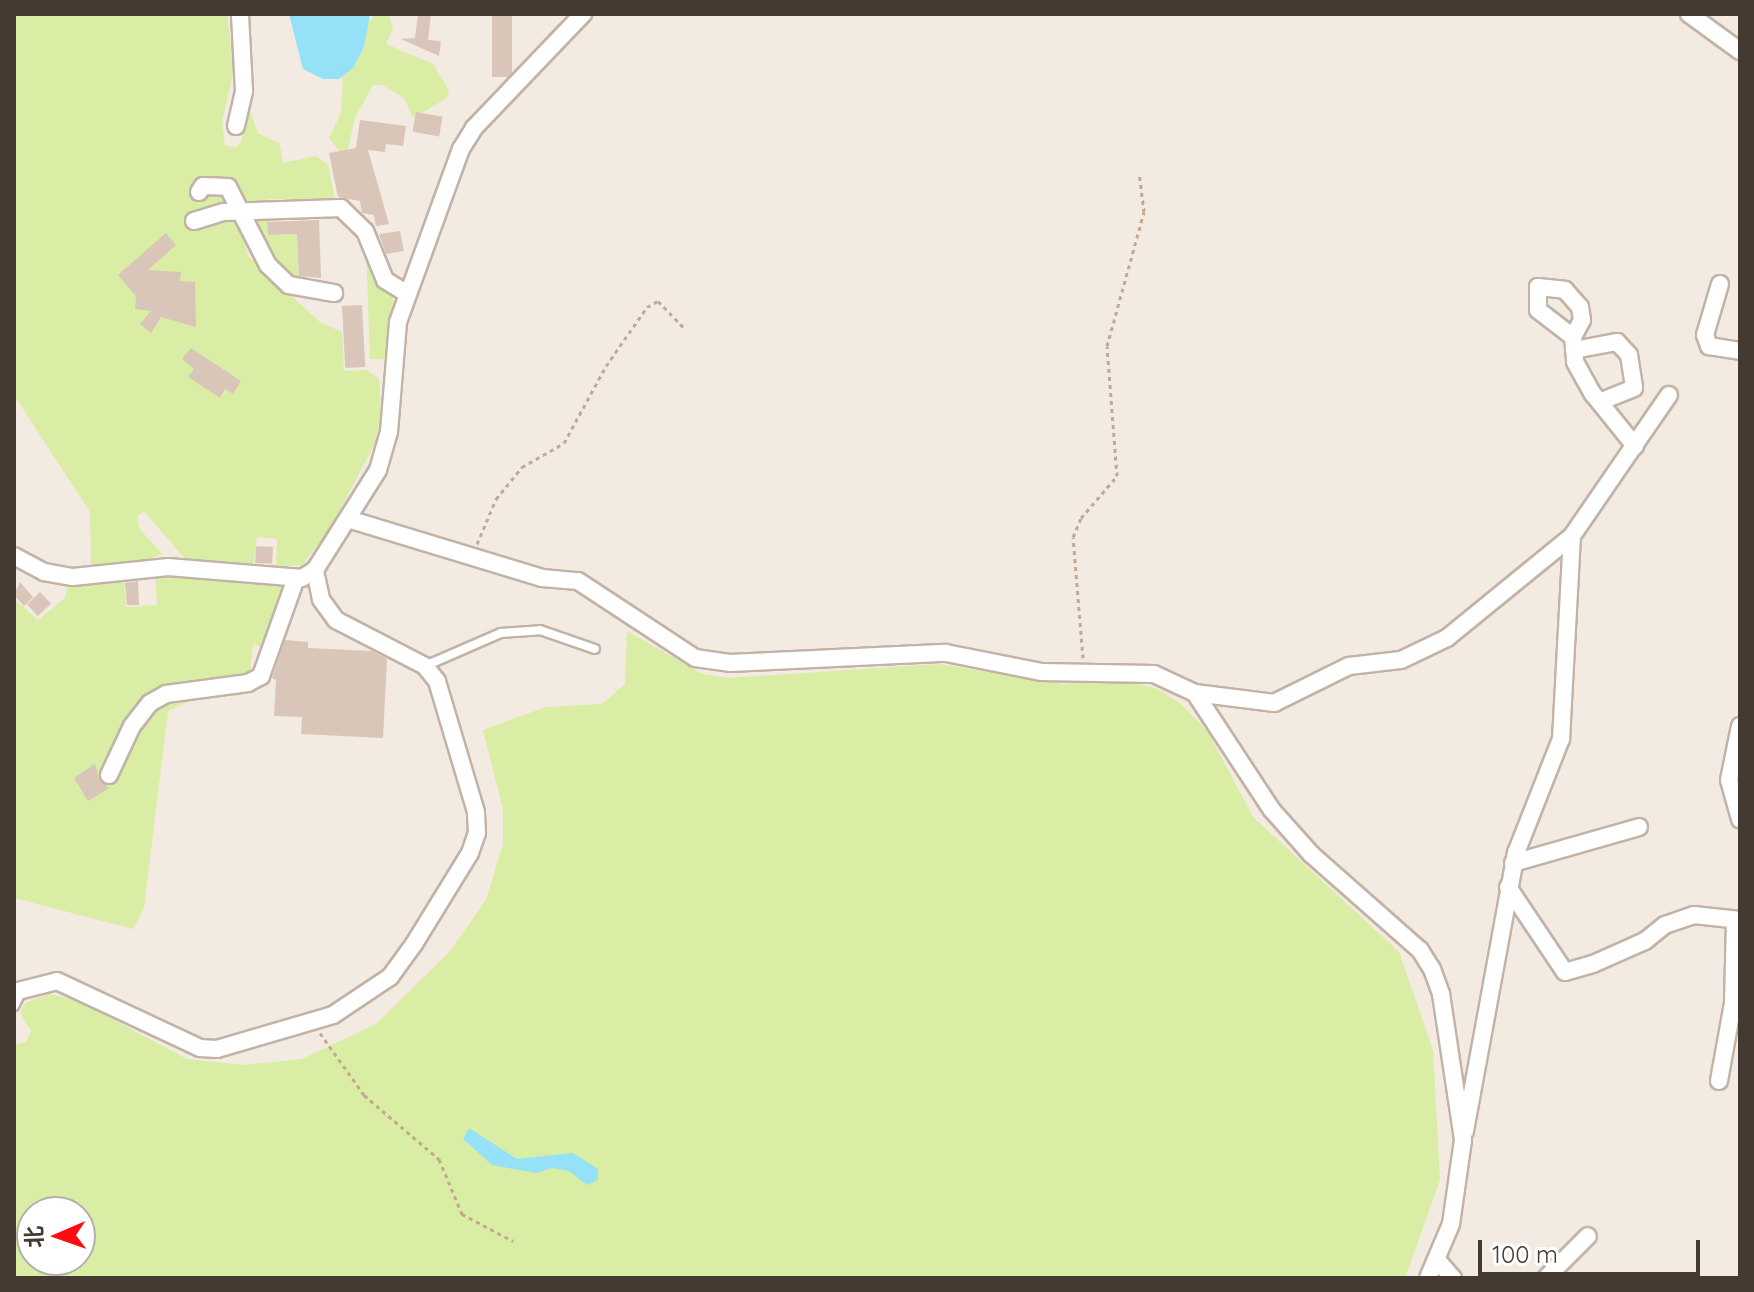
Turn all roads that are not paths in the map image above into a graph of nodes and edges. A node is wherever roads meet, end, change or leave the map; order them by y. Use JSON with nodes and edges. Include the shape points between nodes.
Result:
{"nodes":[{"id":1,"x":240,"y":14,"type":"edge"},
{"id":2,"x":583,"y":14,"type":"edge"},
{"id":3,"x":1689,"y":14,"type":"edge"},
{"id":4,"x":1740,"y":51,"type":"edge"},
{"id":5,"x":236,"y":126,"type":"dead end"},
{"id":6,"x":199,"y":192,"type":"dead end"},
{"id":7,"x":243,"y":211,"type":"junction"},
{"id":8,"x":194,"y":221,"type":"dead end"},
{"id":9,"x":1720,"y":284,"type":"dead end"},
{"id":10,"x":334,"y":293,"type":"dead end"},
{"id":11,"x":407,"y":294,"type":"junction"},
{"id":12,"x":1740,"y":351,"type":"edge"},
{"id":13,"x":1669,"y":395,"type":"dead end"},
{"id":14,"x":1600,"y":402,"type":"junction"},
{"id":15,"x":1635,"y":446,"type":"junction"},
{"id":16,"x":348,"y":519,"type":"junction"},
{"id":17,"x":1572,"y":536,"type":"junction"},
{"id":18,"x":14,"y":556,"type":"edge"},
{"id":19,"x":315,"y":570,"type":"junction"},
{"id":20,"x":296,"y":578,"type":"junction"},
{"id":21,"x":595,"y":649,"type":"dead end"},
{"id":22,"x":425,"y":666,"type":"junction"},
{"id":23,"x":1195,"y":693,"type":"junction"},
{"id":24,"x":1740,"y":726,"type":"edge"},
{"id":25,"x":1736,"y":763,"type":"edge"},
{"id":26,"x":109,"y":775,"type":"dead end"},
{"id":27,"x":1740,"y":819,"type":"edge"},
{"id":28,"x":1639,"y":827,"type":"dead end"},
{"id":29,"x":1513,"y":863,"type":"junction"},
{"id":30,"x":1508,"y":887,"type":"junction"},
{"id":31,"x":1738,"y":920,"type":"edge"},
{"id":32,"x":19,"y":990,"type":"edge"},
{"id":33,"x":14,"y":1006,"type":"edge"},
{"id":34,"x":1719,"y":1081,"type":"dead end"},
{"id":35,"x":1463,"y":1140,"type":"junction"},
{"id":36,"x":1588,"y":1236,"type":"dead end"},
{"id":37,"x":1446,"y":1272,"type":"edge"},
{"id":38,"x":1428,"y":1278,"type":"edge"},
{"id":39,"x":1546,"y":1278,"type":"edge"}],
"edges":[{"from":1,"to":5,"type":"street","via":[[245,68]]},
{"from":2,"to":11,"type":"street","via":[[526,71],[461,149]]},
{"from":3,"to":4,"type":"street"},
{"from":6,"to":7,"type":"street","via":[[203,186],[228,187]]},
{"from":7,"to":8,"type":"street"},
{"from":7,"to":10,"type":"street","via":[[251,241],[289,285]]},
{"from":7,"to":11,"type":"street","via":[[341,208],[365,231],[385,280]]},
{"from":9,"to":12,"type":"street","via":[[1705,335],[1709,346]]},
{"from":11,"to":16,"type":"street","via":[[398,322],[389,432],[378,470]]},
{"from":13,"to":15,"type":"street"},
{"from":14,"to":14,"type":"street","via":[[1575,362],[1573,344],[1617,342],[1629,355],[1634,388]]},
{"from":14,"to":15,"type":"street"},
{"from":15,"to":17,"type":"street"},
{"from":16,"to":19,"type":"street"},
{"from":16,"to":23,"type":"street","via":[[542,578],[578,581],[695,658],[744,663],[946,653],[1042,672],[1154,674]]},
{"from":17,"to":23,"type":"street","via":[[1447,638],[1418,654],[1349,666],[1274,703]]},
{"from":17,"to":29,"type":"street","via":[[1561,739]]},
{"from":18,"to":20,"type":"street","via":[[44,572],[73,577],[168,567]]},
{"from":19,"to":20,"type":"street"},
{"from":19,"to":22,"type":"street","via":[[321,599],[336,620]]},
{"from":20,"to":26,"type":"street","via":[[261,676],[248,683],[166,694],[150,703],[132,726]]},
{"from":21,"to":22,"type":"lane","via":[[575,638],[501,633]]},
{"from":22,"to":32,"type":"street","via":[[437,681],[477,833],[470,853],[390,977],[314,1022],[238,1046],[200,1048],[82,989],[57,981]]},
{"from":23,"to":35,"type":"street","via":[[1272,810],[1311,854],[1420,950],[1432,969],[1441,994]]},
{"from":24,"to":25,"type":"street"},
{"from":25,"to":27,"type":"street","via":[[1730,796]]},
{"from":28,"to":29,"type":"street"},
{"from":29,"to":30,"type":"street"},
{"from":30,"to":31,"type":"street","via":[[1565,972],[1694,915]]},
{"from":30,"to":35,"type":"street"},
{"from":31,"to":34,"type":"street","via":[[1733,1003]]},
{"from":32,"to":33,"type":"lane"},
{"from":35,"to":37,"type":"street"},
{"from":36,"to":39,"type":"street"},
{"from":37,"to":38,"type":"street"}]}
